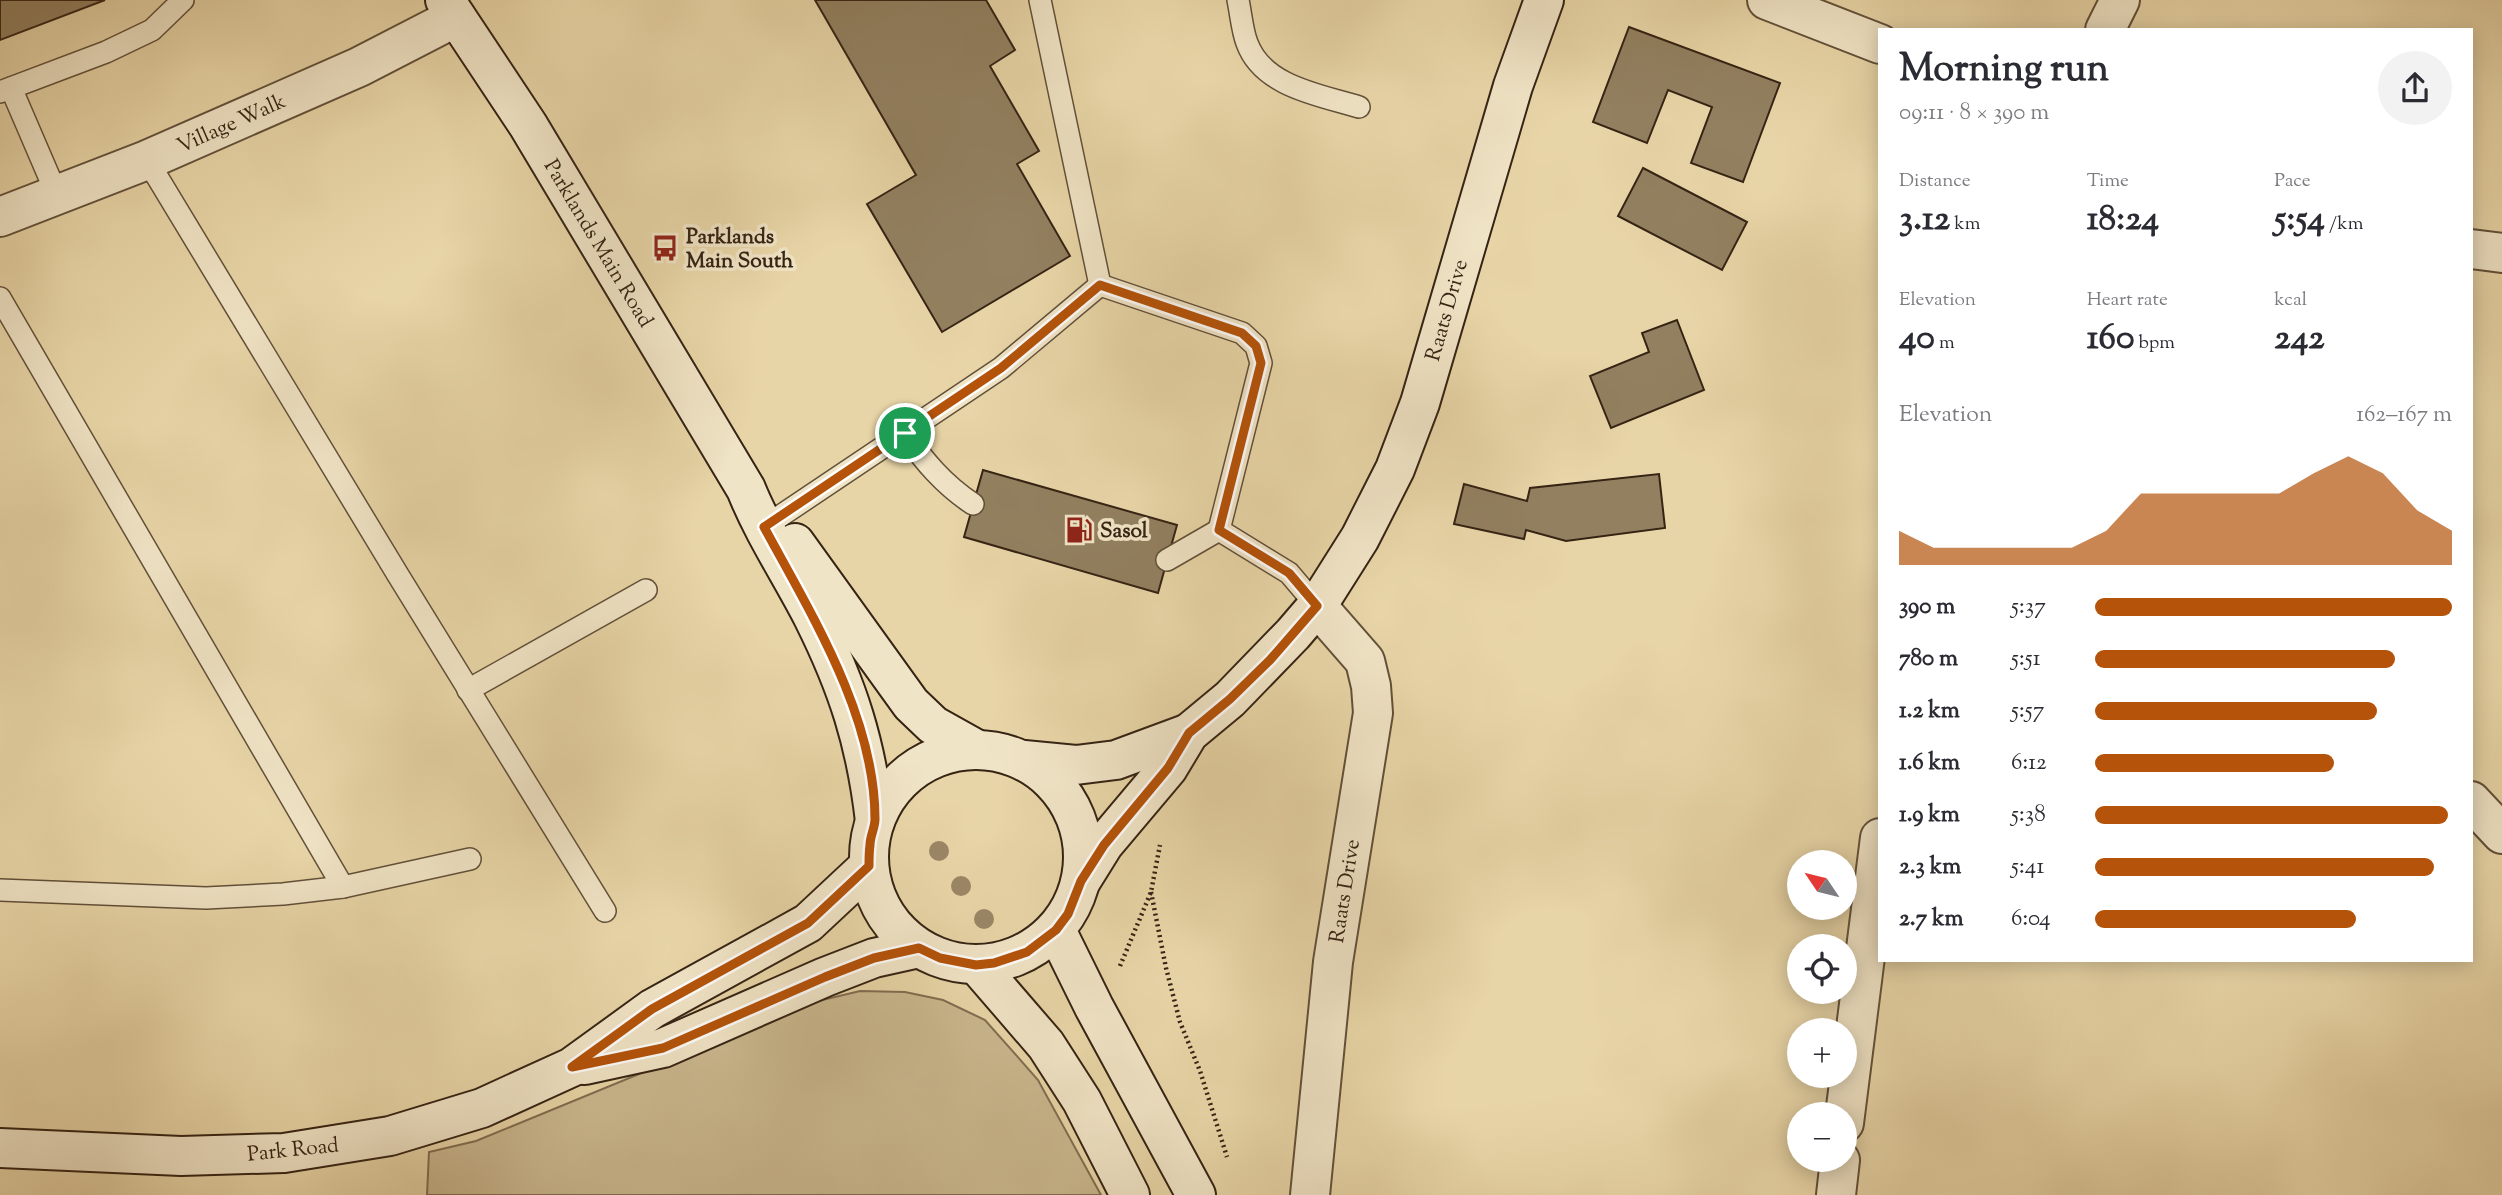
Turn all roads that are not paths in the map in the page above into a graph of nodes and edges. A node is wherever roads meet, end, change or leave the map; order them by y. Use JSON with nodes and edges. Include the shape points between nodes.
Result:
{"nodes":[{"id":1,"x":183,"y":0,"type":"edge"},
{"id":2,"x":1040,"y":0,"type":"edge"},
{"id":3,"x":1238,"y":0,"type":"edge"},
{"id":4,"x":1544,"y":0,"type":"edge"},
{"id":5,"x":1767,"y":0,"type":"edge"},
{"id":6,"x":2120,"y":0,"type":"edge"},
{"id":7,"x":451,"y":8,"type":"edge"},
{"id":8,"x":2106,"y":28,"type":"edge"},
{"id":9,"x":1878,"y":43,"type":"edge"},
{"id":10,"x":6,"y":90,"type":"edge"},
{"id":11,"x":1359,"y":107,"type":"dead end"},
{"id":12,"x":147,"y":160,"type":"junction"},
{"id":13,"x":57,"y":195,"type":"junction"},
{"id":14,"x":0,"y":217,"type":"edge"},
{"id":15,"x":2473,"y":249,"type":"edge"},
{"id":16,"x":2502,"y":253,"type":"edge"},
{"id":17,"x":1100,"y":285,"type":"junction"},
{"id":18,"x":0,"y":298,"type":"edge"},
{"id":19,"x":905,"y":433,"type":"junction"},
{"id":20,"x":973,"y":504,"type":"dead end"},
{"id":21,"x":769,"y":523,"type":"junction"},
{"id":22,"x":1219,"y":530,"type":"junction"},
{"id":23,"x":1167,"y":560,"type":"dead end"},
{"id":24,"x":646,"y":590,"type":"dead end"},
{"id":25,"x":1317,"y":606,"type":"junction"},
{"id":26,"x":468,"y":690,"type":"junction"},
{"id":27,"x":1189,"y":733,"type":"junction"},
{"id":28,"x":976,"y":749,"type":"junction"},
{"id":29,"x":1024,"y":760,"type":"junction"},
{"id":30,"x":2473,"y":803,"type":"edge"},
{"id":31,"x":875,"y":821,"type":"junction"},
{"id":32,"x":2502,"y":834,"type":"edge"},
{"id":33,"x":1878,"y":854,"type":"edge"},
{"id":34,"x":470,"y":859,"type":"dead end"},
{"id":35,"x":869,"y":866,"type":"junction"},
{"id":36,"x":1081,"y":881,"type":"junction"},
{"id":37,"x":343,"y":887,"type":"junction"},
{"id":38,"x":0,"y":890,"type":"edge"},
{"id":39,"x":605,"y":911,"type":"dead end"},
{"id":40,"x":1056,"y":930,"type":"junction"},
{"id":41,"x":919,"y":948,"type":"junction"},
{"id":42,"x":976,"y":965,"type":"junction"},
{"id":43,"x":572,"y":1067,"type":"junction"},
{"id":44,"x":1847,"y":1102,"type":"edge"},
{"id":45,"x":0,"y":1148,"type":"edge"},
{"id":46,"x":1839,"y":1172,"type":"edge"},
{"id":47,"x":1130,"y":1195,"type":"edge"},
{"id":48,"x":1196,"y":1195,"type":"edge"},
{"id":49,"x":1310,"y":1195,"type":"edge"},
{"id":50,"x":1836,"y":1195,"type":"edge"}],
"edges":[{"from":1,"to":10,"type":"lane","via":[[152,30]]},
{"from":2,"to":17,"type":"lane"},
{"from":3,"to":11,"type":"lane","via":[[1247,43],[1264,68],[1290,85]]},
{"from":4,"to":25,"type":"street","name":"Raats Drive","via":[[1513,86],[1420,404],[1395,469],[1360,538]]},
{"from":5,"to":9,"type":"street"},
{"from":6,"to":8,"type":"street"},
{"from":7,"to":12,"type":"street","name":"Village Walk","via":[[359,67]]},
{"from":7,"to":21,"type":"street","name":"Parklands Main Road"},
{"from":10,"to":13,"type":"lane"},
{"from":12,"to":13,"type":"street","name":"Village Walk"},
{"from":12,"to":26,"type":"lane"},
{"from":13,"to":14,"type":"street","name":"Village Walk"},
{"from":15,"to":16,"type":"street"},
{"from":17,"to":19,"type":"lane","via":[[1001,368]]},
{"from":17,"to":22,"type":"lane","via":[[1242,333],[1256,346],[1261,363]]},
{"from":18,"to":37,"type":"lane"},
{"from":19,"to":20,"type":"lane","via":[[942,481]]},
{"from":19,"to":21,"type":"lane"},
{"from":21,"to":28,"type":"street","name":"Parklands Main Road","via":[[797,545],[911,704],[933,725]]},
{"from":21,"to":31,"type":"street","name":"Parklands Main Road","via":[[846,690],[866,756]]},
{"from":22,"to":23,"type":"lane"},
{"from":22,"to":25,"type":"lane","via":[[1289,573]]},
{"from":24,"to":26,"type":"lane"},
{"from":25,"to":27,"type":"street","name":"Raats Drive","via":[[1270,660]]},
{"from":25,"to":49,"type":"street","name":"Raats Drive","via":[[1365,661],[1373,713],[1333,962]]},
{"from":26,"to":39,"type":"lane"},
{"from":27,"to":29,"type":"street","name":"Raats Drive","via":[[1116,760],[1076,765]]},
{"from":27,"to":36,"type":"street","name":"Raats Drive","via":[[1168,768],[1104,845]]},
{"from":28,"to":29,"type":"street"},
{"from":28,"to":31,"type":"street","via":[[925,762],[899,782]]},
{"from":29,"to":36,"type":"street","via":[[1045,774],[1073,809],[1083,847]]},
{"from":30,"to":32,"type":"street"},
{"from":31,"to":35,"type":"street"},
{"from":33,"to":44,"type":"street"},
{"from":34,"to":37,"type":"lane"},
{"from":35,"to":41,"type":"street","via":[[880,906],[904,937]]},
{"from":35,"to":43,"type":"street","name":"Park Road","via":[[808,923],[652,1009]]},
{"from":36,"to":40,"type":"street","via":[[1076,899]]},
{"from":37,"to":38,"type":"lane","via":[[206,898]]},
{"from":40,"to":42,"type":"street","via":[[1027,952]]},
{"from":40,"to":48,"type":"street"},
{"from":41,"to":42,"type":"street","via":[[940,958]]},
{"from":41,"to":43,"type":"street","name":"Park Road","via":[[874,958],[825,977],[663,1048]]},
{"from":42,"to":47,"type":"street","via":[[1046,1045],[1082,1101]]},
{"from":43,"to":45,"type":"street","name":"Park Road","via":[[482,1108],[390,1136],[284,1153],[181,1156]]},
{"from":46,"to":50,"type":"street"}]}
